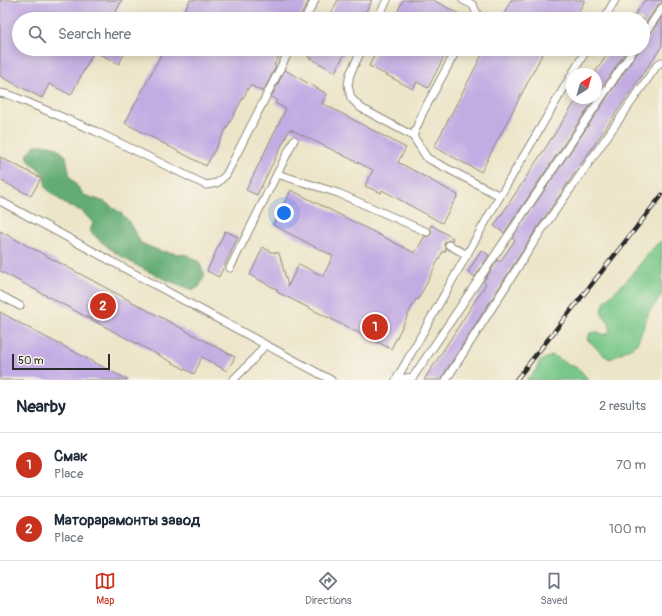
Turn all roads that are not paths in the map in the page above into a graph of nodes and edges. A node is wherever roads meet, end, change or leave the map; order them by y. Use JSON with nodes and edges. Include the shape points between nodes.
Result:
{"nodes":[{"id":1,"x":315,"y":0,"type":"edge"},
{"id":2,"x":387,"y":0,"type":"edge"},
{"id":3,"x":463,"y":0,"type":"edge"},
{"id":4,"x":616,"y":0,"type":"edge"},
{"id":5,"x":662,"y":8,"type":"edge"},
{"id":6,"x":309,"y":12,"type":"edge"},
{"id":7,"x":381,"y":12,"type":"edge"},
{"id":8,"x":475,"y":12,"type":"edge"},
{"id":9,"x":608,"y":12,"type":"edge"},
{"id":10,"x":650,"y":26,"type":"edge"},
{"id":11,"x":286,"y":56,"type":"edge"},
{"id":12,"x":359,"y":56,"type":"edge"},
{"id":13,"x":453,"y":56,"type":"edge"},
{"id":14,"x":583,"y":56,"type":"edge"},
{"id":15,"x":629,"y":56,"type":"edge"},
{"id":16,"x":662,"y":62,"type":"edge"},
{"id":17,"x":0,"y":93,"type":"edge"},
{"id":18,"x":413,"y":136,"type":"junction"},
{"id":19,"x":294,"y":140,"type":"dead end"},
{"id":20,"x":278,"y":174,"type":"junction"},
{"id":21,"x":500,"y":196,"type":"junction"},
{"id":22,"x":0,"y":201,"type":"edge"},
{"id":23,"x":427,"y":232,"type":"dead end"},
{"id":24,"x":449,"y":245,"type":"dead end"},
{"id":25,"x":467,"y":255,"type":"junction"},
{"id":26,"x":230,"y":268,"type":"dead end"},
{"id":27,"x":0,"y":295,"type":"edge"},
{"id":28,"x":20,"y":306,"type":"dead end"},
{"id":29,"x":265,"y":345,"type":"junction"},
{"id":30,"x":233,"y":380,"type":"edge"},
{"id":31,"x":331,"y":380,"type":"edge"},
{"id":32,"x":396,"y":380,"type":"edge"},
{"id":33,"x":446,"y":380,"type":"edge"}],
"edges":[{"from":1,"to":6,"type":"lane"},
{"from":2,"to":7,"type":"lane"},
{"from":3,"to":8,"type":"lane","via":[[472,5]]},
{"from":4,"to":9,"type":"lane"},
{"from":5,"to":10,"type":"lane"},
{"from":11,"to":17,"type":"lane","via":[[226,174],[217,183],[206,185],[95,131]]},
{"from":12,"to":18,"type":"lane","via":[[350,74],[348,86],[351,98],[361,108]]},
{"from":13,"to":18,"type":"lane"},
{"from":14,"to":21,"type":"lane"},
{"from":15,"to":32,"type":"lane","via":[[413,377]]},
{"from":16,"to":33,"type":"lane","via":[[658,64],[541,231]]},
{"from":18,"to":21,"type":"lane","via":[[427,158]]},
{"from":19,"to":20,"type":"lane"},
{"from":20,"to":23,"type":"lane","via":[[338,194]]},
{"from":20,"to":26,"type":"lane"},
{"from":21,"to":25,"type":"lane"},
{"from":22,"to":29,"type":"lane"},
{"from":24,"to":25,"type":"lane"},
{"from":25,"to":32,"type":"lane"},
{"from":27,"to":28,"type":"lane"},
{"from":29,"to":30,"type":"lane"},
{"from":29,"to":31,"type":"lane"}]}
